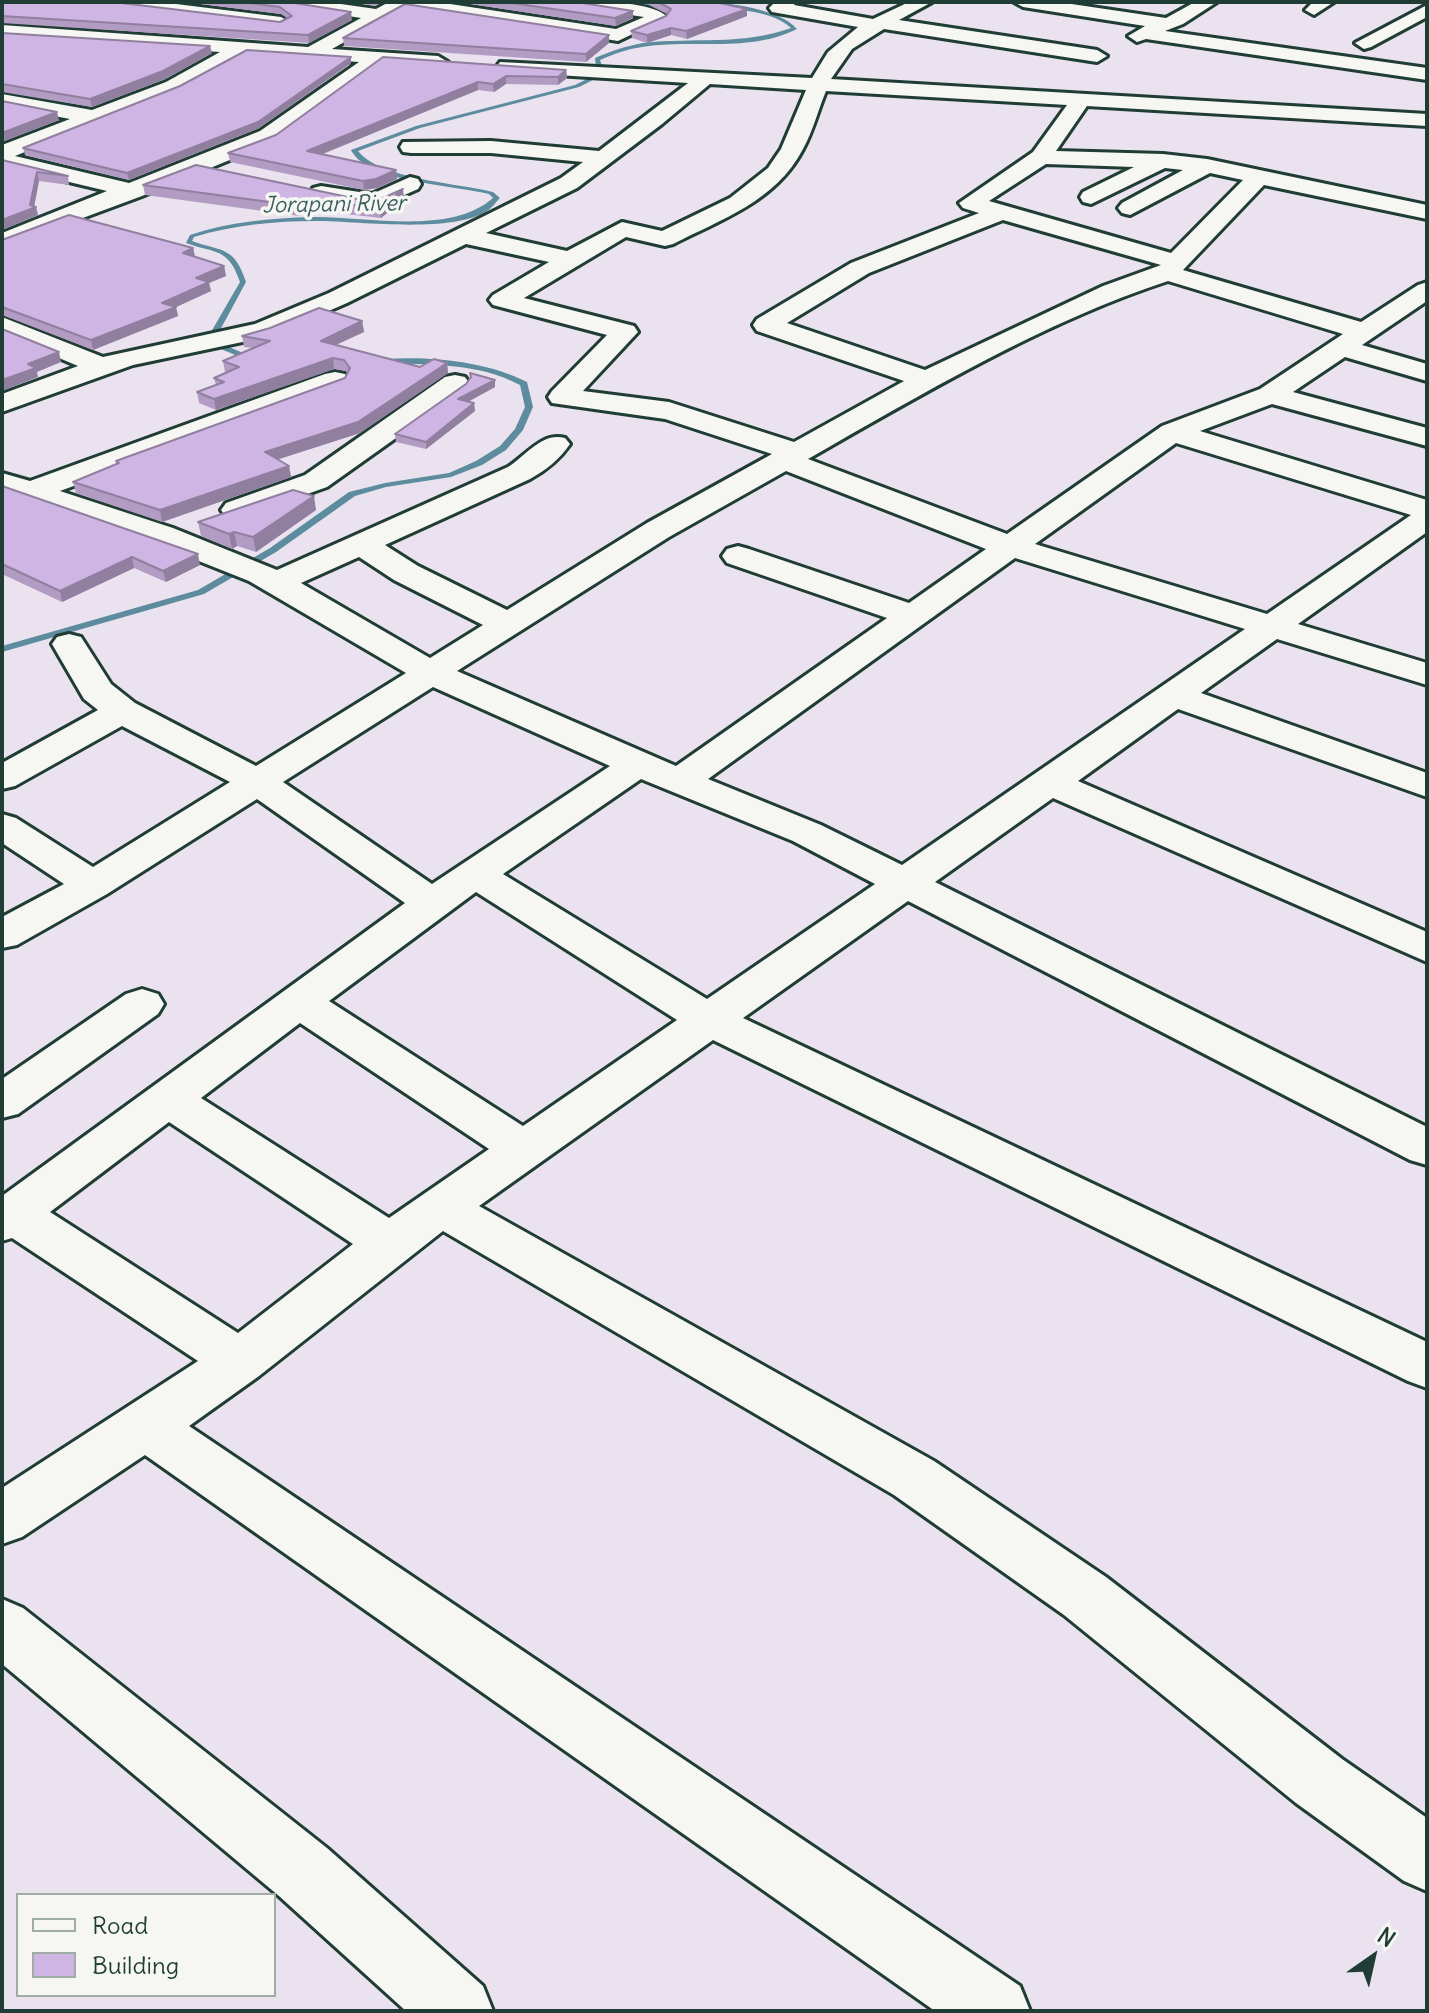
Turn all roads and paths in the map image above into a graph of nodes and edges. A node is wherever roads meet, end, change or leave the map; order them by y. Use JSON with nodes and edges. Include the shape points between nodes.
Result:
{"nodes":[{"id":1,"x":116,"y":2,"type":"edge"},
{"id":2,"x":291,"y":2,"type":"edge"},
{"id":3,"x":578,"y":2,"type":"edge"},
{"id":4,"x":787,"y":2,"type":"edge"},
{"id":5,"x":923,"y":2,"type":"edge"},
{"id":6,"x":1023,"y":2,"type":"edge"},
{"id":7,"x":1208,"y":2,"type":"edge"},
{"id":8,"x":143,"y":9,"type":"edge"},
{"id":9,"x":1427,"y":10,"type":"edge"},
{"id":10,"x":379,"y":15,"type":"junction"},
{"id":11,"x":281,"y":22,"type":"edge"},
{"id":12,"x":1173,"y":22,"type":"junction"},
{"id":13,"x":879,"y":24,"type":"junction"},
{"id":14,"x":1206,"y":24,"type":"dead end"},
{"id":15,"x":2,"y":31,"type":"edge"},
{"id":16,"x":1309,"y":36,"type":"dead end"},
{"id":17,"x":1121,"y":45,"type":"junction"},
{"id":18,"x":242,"y":48,"type":"junction"},
{"id":19,"x":1396,"y":48,"type":"dead end"},
{"id":20,"x":311,"y":53,"type":"junction"},
{"id":21,"x":1283,"y":53,"type":"junction"},
{"id":22,"x":377,"y":58,"type":"junction"},
{"id":23,"x":456,"y":63,"type":"edge"},
{"id":24,"x":487,"y":65,"type":"edge"},
{"id":25,"x":1427,"y":74,"type":"edge"},
{"id":26,"x":704,"y":79,"type":"junction"},
{"id":27,"x":1142,"y":80,"type":"dead end"},
{"id":28,"x":818,"y":86,"type":"junction"},
{"id":29,"x":1082,"y":99,"type":"junction"},
{"id":30,"x":2,"y":100,"type":"edge"},
{"id":31,"x":1123,"y":101,"type":"junction"},
{"id":32,"x":95,"y":117,"type":"junction"},
{"id":33,"x":1427,"y":120,"type":"edge"},
{"id":34,"x":411,"y":147,"type":"dead end"},
{"id":35,"x":2,"y":153,"type":"edge"},
{"id":36,"x":1041,"y":157,"type":"junction"},
{"id":37,"x":605,"y":158,"type":"junction"},
{"id":38,"x":2,"y":159,"type":"edge"},
{"id":39,"x":1163,"y":161,"type":"junction"},
{"id":40,"x":195,"y":165,"type":"junction"},
{"id":41,"x":1207,"y":166,"type":"junction"},
{"id":42,"x":234,"y":174,"type":"edge"},
{"id":43,"x":1260,"y":176,"type":"junction"},
{"id":44,"x":410,"y":184,"type":"dead end"},
{"id":45,"x":297,"y":189,"type":"edge"},
{"id":46,"x":134,"y":191,"type":"junction"},
{"id":47,"x":1091,"y":197,"type":"dead end"},
{"id":48,"x":1130,"y":208,"type":"dead end"},
{"id":49,"x":1427,"y":212,"type":"edge"},
{"id":50,"x":999,"y":213,"type":"junction"},
{"id":51,"x":460,"y":235,"type":"junction"},
{"id":52,"x":2,"y":241,"type":"edge"},
{"id":53,"x":570,"y":259,"type":"junction"},
{"id":54,"x":1172,"y":268,"type":"junction"},
{"id":55,"x":1427,"y":290,"type":"edge"},
{"id":56,"x":2,"y":325,"type":"edge"},
{"id":57,"x":1352,"y":340,"type":"junction"},
{"id":58,"x":100,"y":366,"type":"junction"},
{"id":59,"x":1427,"y":373,"type":"edge"},
{"id":60,"x":335,"y":380,"type":"edge"},
{"id":61,"x":927,"y":380,"type":"junction"},
{"id":62,"x":455,"y":383,"type":"dead end"},
{"id":63,"x":1270,"y":395,"type":"junction"},
{"id":64,"x":2,"y":404,"type":"edge"},
{"id":65,"x":1172,"y":432,"type":"junction"},
{"id":66,"x":1427,"y":437,"type":"edge"},
{"id":67,"x":555,"y":444,"type":"dead end"},
{"id":68,"x":790,"y":456,"type":"junction"},
{"id":69,"x":2,"y":482,"type":"edge"},
{"id":70,"x":35,"y":490,"type":"junction"},
{"id":71,"x":1419,"y":529,"type":"edge"},
{"id":72,"x":162,"y":535,"type":"junction"},
{"id":73,"x":362,"y":545,"type":"junction"},
{"id":74,"x":1011,"y":547,"type":"junction"},
{"id":75,"x":738,"y":556,"type":"dead end"},
{"id":76,"x":269,"y":578,"type":"junction"},
{"id":77,"x":913,"y":616,"type":"junction"},
{"id":78,"x":508,"y":624,"type":"junction"},
{"id":79,"x":1269,"y":627,"type":"junction"},
{"id":80,"x":69,"y":644,"type":"dead end"},
{"id":81,"x":431,"y":673,"type":"junction"},
{"id":82,"x":1427,"y":674,"type":"edge"},
{"id":83,"x":1173,"y":695,"type":"junction"},
{"id":84,"x":122,"y":711,"type":"junction"},
{"id":85,"x":638,"y":764,"type":"junction"},
{"id":86,"x":2,"y":778,"type":"edge"},
{"id":87,"x":680,"y":781,"type":"junction"},
{"id":88,"x":258,"y":782,"type":"junction"},
{"id":89,"x":1049,"y":782,"type":"junction"},
{"id":90,"x":1427,"y":786,"type":"edge"},
{"id":91,"x":2,"y":826,"type":"edge"},
{"id":92,"x":475,"y":874,"type":"junction"},
{"id":93,"x":903,"y":884,"type":"junction"},
{"id":94,"x":93,"y":885,"type":"junction"},
{"id":95,"x":432,"y":903,"type":"junction"},
{"id":96,"x":2,"y":935,"type":"edge"},
{"id":97,"x":1427,"y":948,"type":"edge"},
{"id":98,"x":299,"y":1002,"type":"junction"},
{"id":99,"x":142,"y":1004,"type":"dead end"},
{"id":100,"x":709,"y":1020,"type":"junction"},
{"id":101,"x":169,"y":1099,"type":"junction"},
{"id":102,"x":2,"y":1102,"type":"edge"},
{"id":103,"x":1427,"y":1148,"type":"edge"},
{"id":104,"x":524,"y":1149,"type":"junction"},
{"id":105,"x":441,"y":1207,"type":"junction"},
{"id":106,"x":8,"y":1218,"type":"edge"},
{"id":107,"x":390,"y":1243,"type":"junction"},
{"id":108,"x":240,"y":1361,"type":"junction"},
{"id":109,"x":1427,"y":1366,"type":"edge"},
{"id":110,"x":146,"y":1426,"type":"junction"},
{"id":111,"x":2,"y":1519,"type":"edge"},
{"id":112,"x":2,"y":1627,"type":"edge"},
{"id":113,"x":1427,"y":1858,"type":"edge"},
{"id":114,"x":458,"y":2011,"type":"edge"},
{"id":115,"x":995,"y":2011,"type":"edge"}],
"edges":[{"from":1,"to":8,"type":"street"},
{"from":2,"to":10,"type":"street"},
{"from":3,"to":10,"type":"street","via":[[659,17],[618,35],[402,2]]},
{"from":4,"to":13,"type":"street","via":[[778,8]]},
{"from":5,"to":13,"type":"street"},
{"from":6,"to":12,"type":"street"},
{"from":7,"to":12,"type":"street"},
{"from":8,"to":11,"type":"street"},
{"from":9,"to":19,"type":"street","via":[[1357,43]]},
{"from":10,"to":20,"type":"street"},
{"from":12,"to":14,"type":"street"},
{"from":12,"to":17,"type":"street"},
{"from":13,"to":17,"type":"street"},
{"from":13,"to":28,"type":"street","via":[[828,64]]},
{"from":15,"to":18,"type":"street"},
{"from":16,"to":21,"type":"street"},
{"from":17,"to":21,"type":"street"},
{"from":17,"to":21,"type":"street","via":[[1258,64]]},
{"from":17,"to":29,"type":"street","via":[[1075,77]]},
{"from":18,"to":20,"type":"street"},
{"from":18,"to":32,"type":"street","via":[[196,76]]},
{"from":20,"to":22,"type":"street"},
{"from":21,"to":25,"type":"street"},
{"from":22,"to":23,"type":"street"},
{"from":22,"to":40,"type":"street","via":[[268,136]]},
{"from":24,"to":26,"type":"street"},
{"from":26,"to":28,"type":"street"},
{"from":26,"to":37,"type":"street"},
{"from":27,"to":31,"type":"street"},
{"from":28,"to":29,"type":"street"},
{"from":28,"to":53,"type":"street","via":[[788,159],[746,197],[665,239],[622,229]]},
{"from":29,"to":31,"type":"street"},
{"from":29,"to":36,"type":"street"},
{"from":30,"to":32,"type":"street"},
{"from":31,"to":33,"type":"street"},
{"from":32,"to":35,"type":"street"},
{"from":34,"to":37,"type":"street","via":[[491,147]]},
{"from":36,"to":39,"type":"street"},
{"from":36,"to":50,"type":"street","via":[[971,203]]},
{"from":37,"to":51,"type":"street","via":[[557,190]]},
{"from":38,"to":46,"type":"street"},
{"from":39,"to":41,"type":"street"},
{"from":39,"to":47,"type":"street"},
{"from":40,"to":42,"type":"street"},
{"from":40,"to":46,"type":"street"},
{"from":41,"to":43,"type":"street"},
{"from":41,"to":48,"type":"street"},
{"from":43,"to":49,"type":"street"},
{"from":43,"to":54,"type":"street"},
{"from":44,"to":45,"type":"street","via":[[375,201]]},
{"from":46,"to":52,"type":"street"},
{"from":50,"to":54,"type":"street"},
{"from":50,"to":61,"type":"street","via":[[860,268],[766,325]]},
{"from":51,"to":53,"type":"street"},
{"from":51,"to":58,"type":"street","via":[[276,325]]},
{"from":53,"to":68,"type":"street","via":[[502,300],[625,332],[562,397],[669,411]]},
{"from":54,"to":57,"type":"street"},
{"from":54,"to":61,"type":"street","via":[[1112,291]]},
{"from":55,"to":57,"type":"street"},
{"from":56,"to":58,"type":"street"},
{"from":57,"to":59,"type":"street"},
{"from":57,"to":63,"type":"street"},
{"from":58,"to":64,"type":"street"},
{"from":60,"to":70,"type":"street"},
{"from":61,"to":68,"type":"street"},
{"from":62,"to":72,"type":"street","via":[[316,481]]},
{"from":63,"to":65,"type":"street"},
{"from":63,"to":66,"type":"street"},
{"from":65,"to":71,"type":"street"},
{"from":65,"to":74,"type":"street"},
{"from":67,"to":73,"type":"street","via":[[519,473]]},
{"from":68,"to":74,"type":"street"},
{"from":68,"to":78,"type":"street"},
{"from":69,"to":70,"type":"street"},
{"from":70,"to":72,"type":"street"},
{"from":71,"to":79,"type":"street"},
{"from":72,"to":76,"type":"street"},
{"from":73,"to":76,"type":"street"},
{"from":73,"to":78,"type":"street"},
{"from":74,"to":77,"type":"street"},
{"from":74,"to":79,"type":"street"},
{"from":75,"to":77,"type":"street"},
{"from":76,"to":81,"type":"street"},
{"from":77,"to":87,"type":"street"},
{"from":78,"to":81,"type":"street"},
{"from":79,"to":82,"type":"street"},
{"from":79,"to":83,"type":"street"},
{"from":80,"to":84,"type":"street","via":[[97,691]]},
{"from":81,"to":85,"type":"street"},
{"from":81,"to":88,"type":"street"},
{"from":83,"to":89,"type":"street"},
{"from":83,"to":90,"type":"street"},
{"from":84,"to":86,"type":"street"},
{"from":84,"to":88,"type":"street"},
{"from":85,"to":87,"type":"street"},
{"from":85,"to":92,"type":"street"},
{"from":87,"to":93,"type":"street","via":[[807,833]]},
{"from":88,"to":94,"type":"street"},
{"from":88,"to":95,"type":"street"},
{"from":89,"to":93,"type":"street"},
{"from":89,"to":97,"type":"street"},
{"from":91,"to":94,"type":"street"},
{"from":92,"to":95,"type":"street"},
{"from":92,"to":100,"type":"street"},
{"from":93,"to":100,"type":"street"},
{"from":93,"to":103,"type":"street"},
{"from":94,"to":96,"type":"street"},
{"from":95,"to":98,"type":"street"},
{"from":98,"to":101,"type":"street"},
{"from":98,"to":104,"type":"street"},
{"from":99,"to":102,"type":"street"},
{"from":100,"to":104,"type":"street"},
{"from":100,"to":109,"type":"street"},
{"from":101,"to":106,"type":"street"},
{"from":101,"to":107,"type":"street"},
{"from":104,"to":105,"type":"street"},
{"from":105,"to":107,"type":"street"},
{"from":105,"to":113,"type":"street","via":[[914,1478],[1085,1596],[1319,1781]]},
{"from":106,"to":108,"type":"street"},
{"from":107,"to":108,"type":"street"},
{"from":108,"to":110,"type":"street"},
{"from":110,"to":111,"type":"street"},
{"from":110,"to":115,"type":"street"},
{"from":112,"to":114,"type":"street","via":[[303,1872]]}]}
